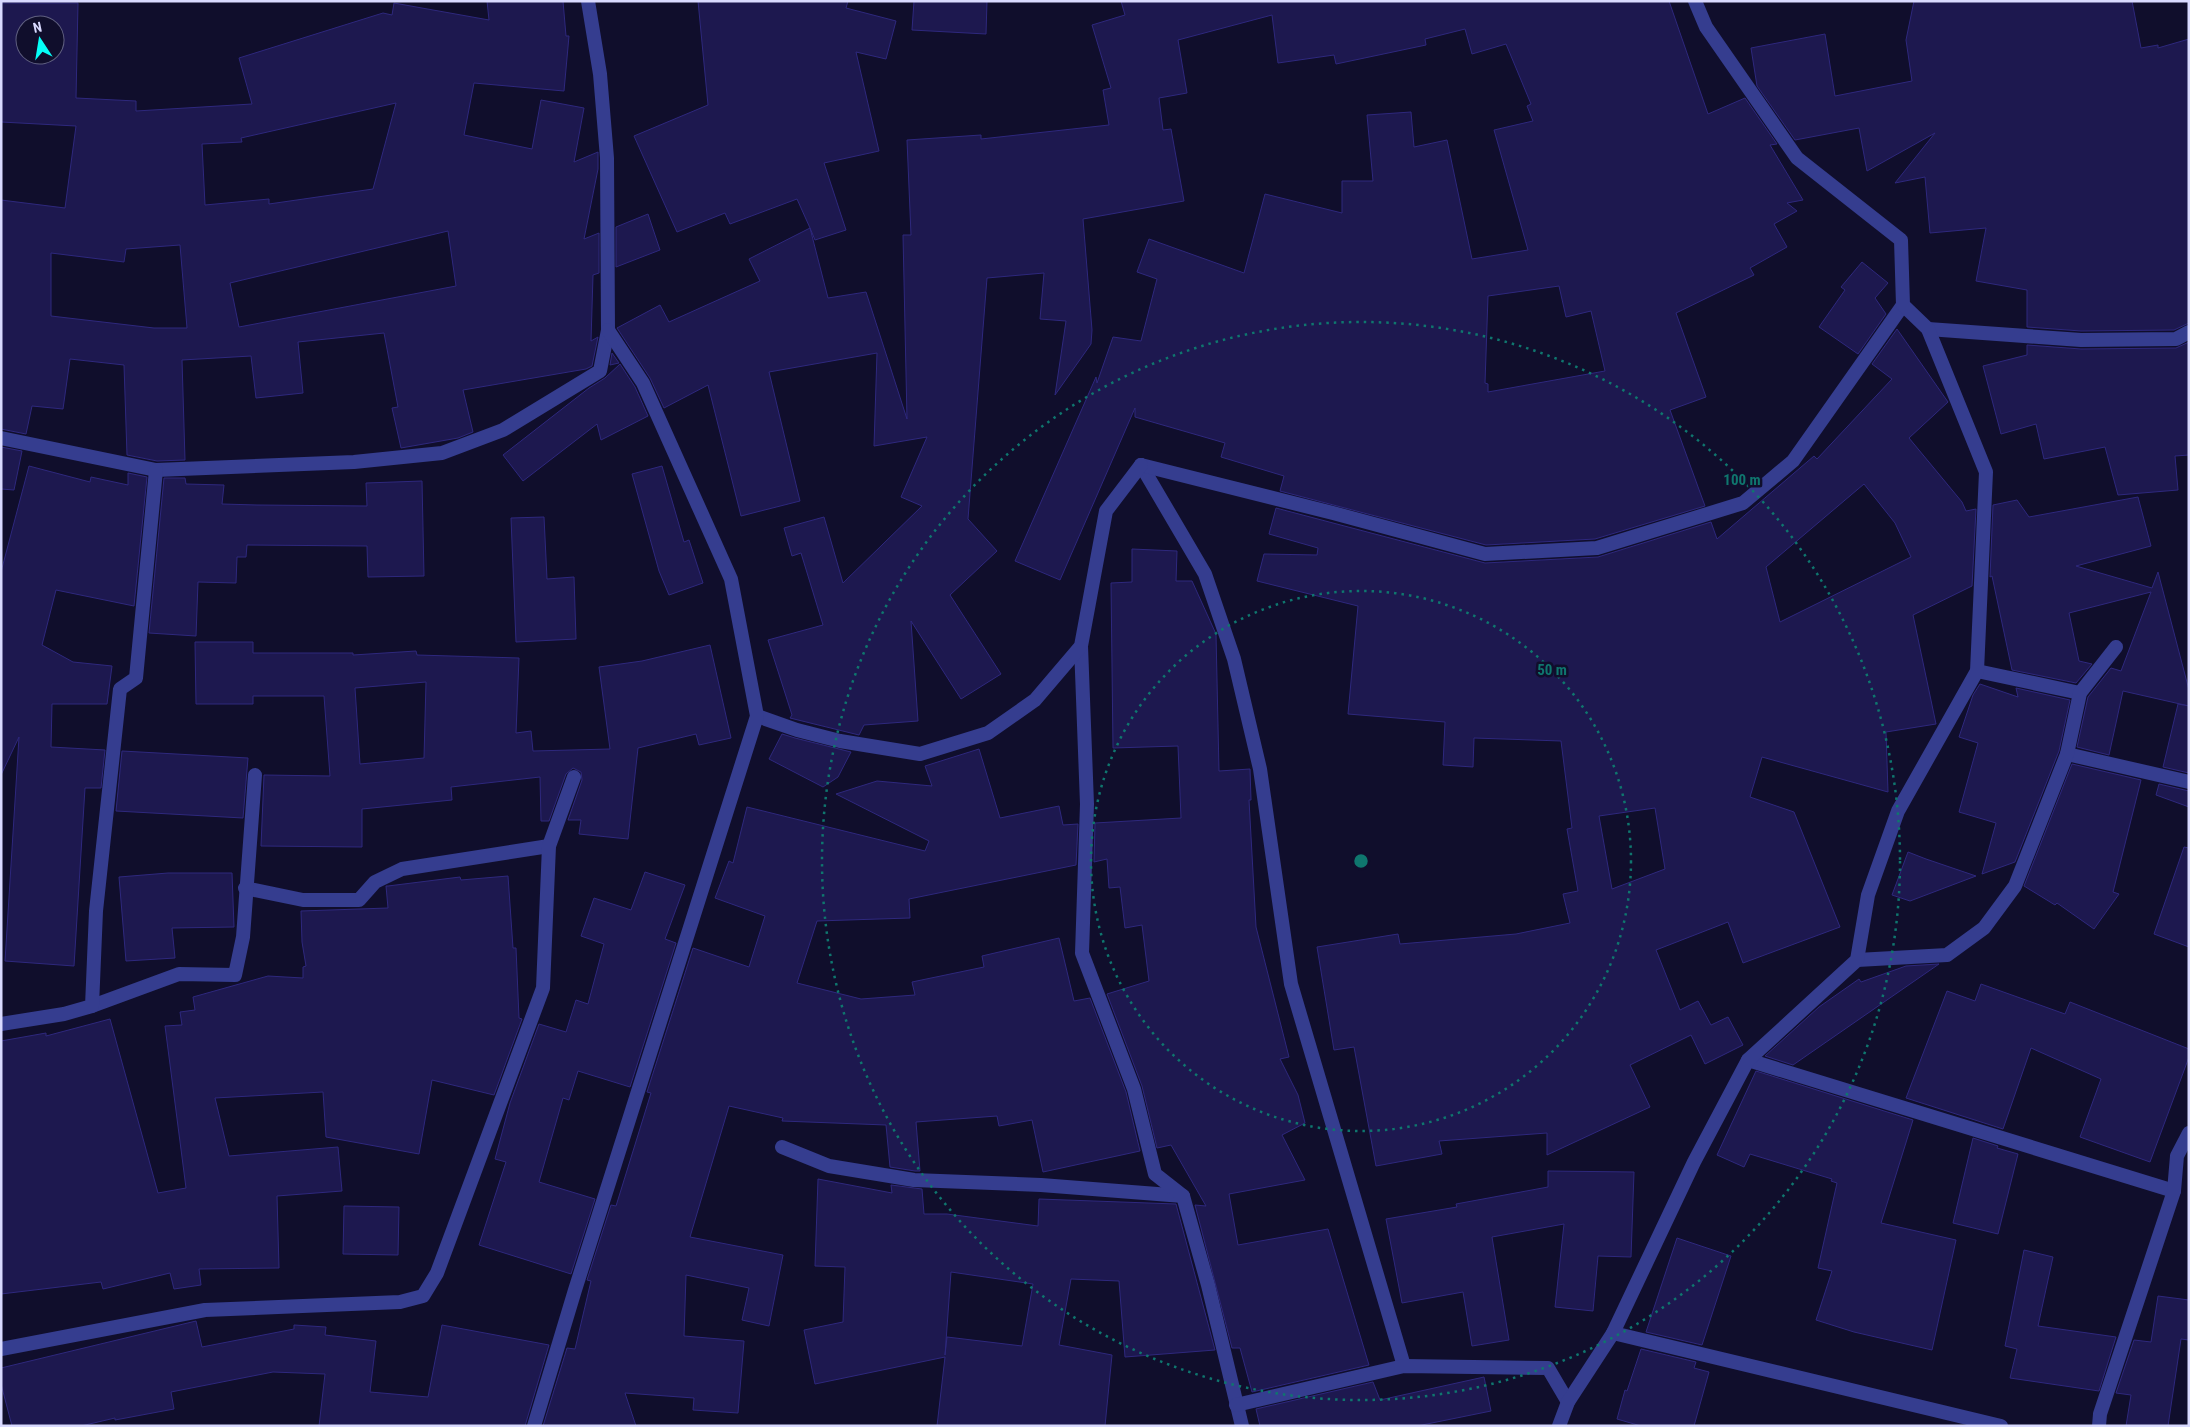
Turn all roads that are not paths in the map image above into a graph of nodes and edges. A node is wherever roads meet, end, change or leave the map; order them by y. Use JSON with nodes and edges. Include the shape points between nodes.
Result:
{"nodes":[{"id":1,"x":588,"y":1,"type":"edge"},
{"id":2,"x":1695,"y":1,"type":"edge"},
{"id":3,"x":1903,"y":304,"type":"junction"},
{"id":4,"x":1928,"y":329,"type":"junction"},
{"id":5,"x":608,"y":330,"type":"junction"},
{"id":6,"x":2189,"y":332,"type":"edge"},
{"id":7,"x":1,"y":438,"type":"edge"},
{"id":8,"x":1141,"y":465,"type":"junction"},
{"id":9,"x":156,"y":470,"type":"junction"},
{"id":10,"x":1081,"y":646,"type":"junction"},
{"id":11,"x":2116,"y":647,"type":"dead end"},
{"id":12,"x":1977,"y":671,"type":"junction"},
{"id":13,"x":2080,"y":693,"type":"junction"},
{"id":14,"x":757,"y":716,"type":"junction"},
{"id":15,"x":2067,"y":754,"type":"junction"},
{"id":16,"x":255,"y":776,"type":"dead end"},
{"id":17,"x":574,"y":777,"type":"dead end"},
{"id":18,"x":2189,"y":782,"type":"edge"},
{"id":19,"x":549,"y":846,"type":"junction"},
{"id":20,"x":245,"y":888,"type":"junction"},
{"id":21,"x":1857,"y":960,"type":"junction"},
{"id":22,"x":92,"y":1006,"type":"junction"},
{"id":23,"x":1,"y":1024,"type":"edge"},
{"id":24,"x":1748,"y":1060,"type":"junction"},
{"id":25,"x":2189,"y":1133,"type":"edge"},
{"id":26,"x":782,"y":1147,"type":"dead end"},
{"id":27,"x":2174,"y":1191,"type":"junction"},
{"id":28,"x":1183,"y":1196,"type":"junction"},
{"id":29,"x":1613,"y":1333,"type":"junction"},
{"id":30,"x":1,"y":1349,"type":"edge"},
{"id":31,"x":1404,"y":1366,"type":"junction"},
{"id":32,"x":1568,"y":1402,"type":"junction"},
{"id":33,"x":1236,"y":1405,"type":"junction"},
{"id":34,"x":534,"y":1426,"type":"edge"},
{"id":35,"x":1242,"y":1426,"type":"edge"},
{"id":36,"x":1559,"y":1426,"type":"edge"},
{"id":37,"x":2001,"y":1426,"type":"edge"},
{"id":38,"x":2099,"y":1426,"type":"edge"}],
"edges":[{"from":1,"to":5,"type":"street","via":[[600,74],[607,158]]},
{"from":2,"to":3,"type":"street","via":[[1706,27],[1797,158],[1901,240]]},
{"from":3,"to":4,"type":"street"},
{"from":3,"to":8,"type":"street","via":[[1793,461],[1743,503],[1597,548],[1485,554]]},
{"from":4,"to":6,"type":"street","via":[[2081,340],[2176,340]]},
{"from":4,"to":12,"type":"street","via":[[1986,472]]},
{"from":5,"to":9,"type":"street","via":[[600,371],[503,430],[442,453],[354,462]]},
{"from":5,"to":14,"type":"street","via":[[643,383],[731,579]]},
{"from":7,"to":9,"type":"street"},
{"from":8,"to":10,"type":"street","via":[[1106,511]]},
{"from":8,"to":31,"type":"street","via":[[1205,574],[1234,659],[1260,769],[1291,984]]},
{"from":9,"to":22,"type":"street","via":[[136,678],[120,689],[96,911]]},
{"from":10,"to":14,"type":"street","via":[[1035,700],[988,733],[920,754],[840,741]]},
{"from":10,"to":28,"type":"street","via":[[1087,804],[1082,953],[1134,1090],[1155,1174]]},
{"from":11,"to":13,"type":"street"},
{"from":12,"to":13,"type":"street"},
{"from":12,"to":21,"type":"street","via":[[1898,811],[1868,895]]},
{"from":13,"to":15,"type":"street"},
{"from":14,"to":34,"type":"street"},
{"from":15,"to":18,"type":"street"},
{"from":15,"to":21,"type":"street","via":[[2015,886],[1984,928],[1947,955]]},
{"from":16,"to":20,"type":"street"},
{"from":17,"to":19,"type":"street"},
{"from":19,"to":20,"type":"street","via":[[402,869],[375,882],[359,900],[303,900]]},
{"from":19,"to":30,"type":"street","via":[[543,988],[437,1273],[423,1296],[400,1302],[205,1310]]},
{"from":20,"to":22,"type":"street","via":[[242,936],[235,975],[179,974]]},
{"from":21,"to":24,"type":"street"},
{"from":22,"to":23,"type":"street"},
{"from":24,"to":27,"type":"street"},
{"from":24,"to":29,"type":"street","via":[[1694,1162]]},
{"from":25,"to":27,"type":"street","via":[[2177,1156]]},
{"from":26,"to":28,"type":"street","via":[[829,1166],[914,1180]]},
{"from":27,"to":38,"type":"street","via":[[2100,1414]]},
{"from":28,"to":33,"type":"street"},
{"from":29,"to":32,"type":"street"},
{"from":29,"to":37,"type":"street"},
{"from":31,"to":32,"type":"street","via":[[1548,1368]]},
{"from":31,"to":33,"type":"street"},
{"from":32,"to":36,"type":"street"},
{"from":33,"to":35,"type":"street"}]}
